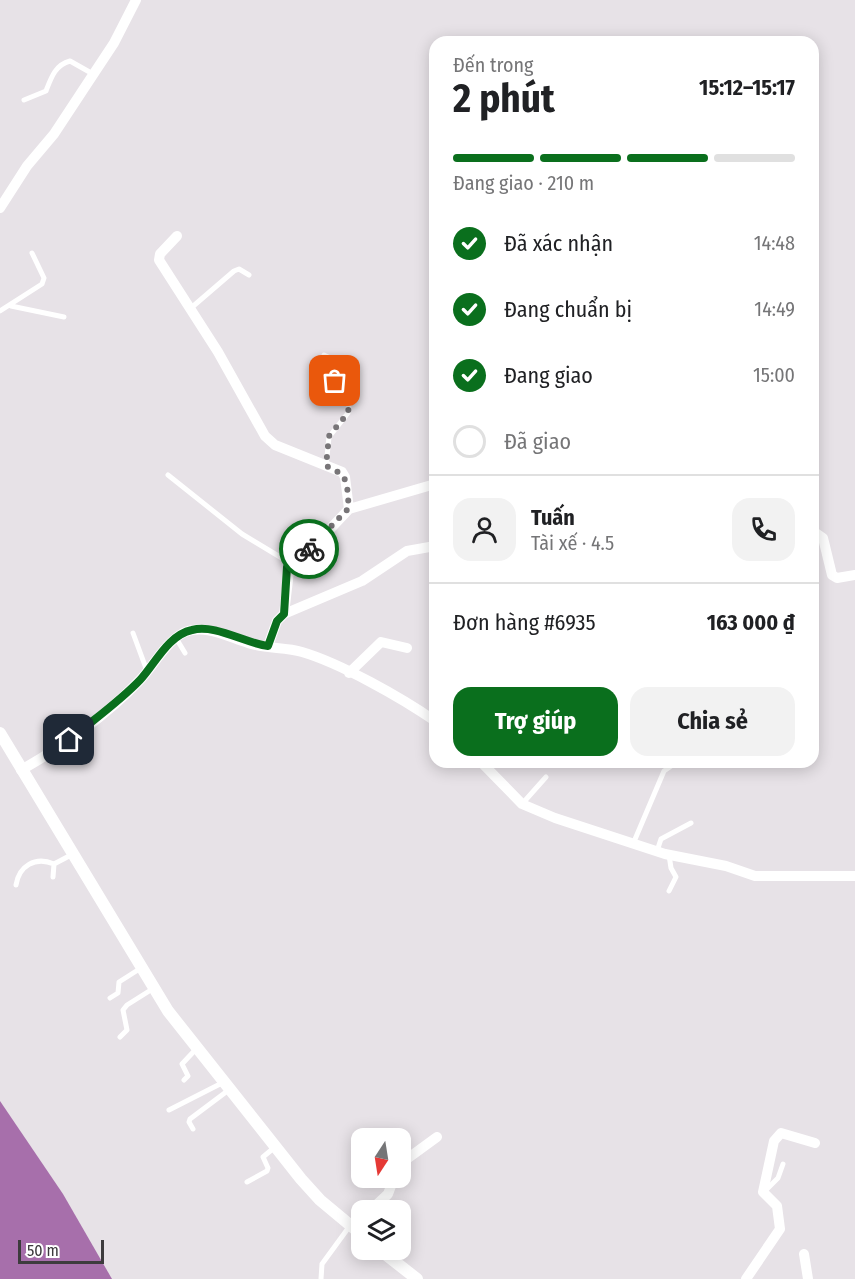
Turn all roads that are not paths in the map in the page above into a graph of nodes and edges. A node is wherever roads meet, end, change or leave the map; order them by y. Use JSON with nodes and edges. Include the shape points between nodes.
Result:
{"nodes":[{"id":1,"x":135,"y":0,"type":"edge"},
{"id":2,"x":93,"y":74,"type":"junction"},
{"id":3,"x":24,"y":100,"type":"dead end"},
{"id":4,"x":0,"y":208,"type":"edge"},
{"id":5,"x":177,"y":236,"type":"dead end"},
{"id":6,"x":32,"y":253,"type":"dead end"},
{"id":7,"x":249,"y":275,"type":"dead end"},
{"id":8,"x":11,"y":306,"type":"junction"},
{"id":9,"x":191,"y":308,"type":"junction"},
{"id":10,"x":0,"y":311,"type":"edge"},
{"id":11,"x":64,"y":317,"type":"dead end"},
{"id":12,"x":324,"y":355,"type":"dead end"},
{"id":13,"x":326,"y":466,"type":"junction"},
{"id":14,"x":168,"y":475,"type":"dead end"},
{"id":15,"x":429,"y":486,"type":"edge"},
{"id":16,"x":349,"y":508,"type":"junction"},
{"id":17,"x":819,"y":535,"type":"edge"},
{"id":18,"x":429,"y":547,"type":"edge"},
{"id":19,"x":290,"y":563,"type":"junction"},
{"id":20,"x":855,"y":575,"type":"edge"},
{"id":21,"x":284,"y":614,"type":"junction"},
{"id":22,"x":133,"y":633,"type":"dead end"},
{"id":23,"x":176,"y":638,"type":"junction"},
{"id":24,"x":268,"y":646,"type":"junction"},
{"id":25,"x":407,"y":648,"type":"dead end"},
{"id":26,"x":185,"y":653,"type":"dead end"},
{"id":27,"x":147,"y":671,"type":"junction"},
{"id":28,"x":349,"y":673,"type":"junction"},
{"id":29,"x":429,"y":717,"type":"edge"},
{"id":30,"x":0,"y":733,"type":"edge"},
{"id":31,"x":487,"y":768,"type":"edge"},
{"id":32,"x":668,"y":768,"type":"edge"},
{"id":33,"x":21,"y":770,"type":"junction"},
{"id":34,"x":546,"y":777,"type":"dead end"},
{"id":35,"x":522,"y":804,"type":"junction"},
{"id":36,"x":691,"y":823,"type":"dead end"},
{"id":37,"x":633,"y":844,"type":"junction"},
{"id":38,"x":657,"y":851,"type":"junction"},
{"id":39,"x":73,"y":854,"type":"junction"},
{"id":40,"x":669,"y":855,"type":"junction"},
{"id":41,"x":54,"y":864,"type":"junction"},
{"id":42,"x":855,"y":876,"type":"edge"},
{"id":43,"x":52,"y":877,"type":"dead end"},
{"id":44,"x":16,"y":885,"type":"dead end"},
{"id":45,"x":669,"y":891,"type":"dead end"},
{"id":46,"x":141,"y":968,"type":"junction"},
{"id":47,"x":154,"y":988,"type":"junction"},
{"id":48,"x":110,"y":998,"type":"dead end"},
{"id":49,"x":120,"y":1037,"type":"dead end"},
{"id":50,"x":197,"y":1048,"type":"junction"},
{"id":51,"x":184,"y":1080,"type":"dead end"},
{"id":52,"x":227,"y":1086,"type":"junction"},
{"id":53,"x":168,"y":1110,"type":"dead end"},
{"id":54,"x":193,"y":1130,"type":"dead end"},
{"id":55,"x":437,"y":1137,"type":"dead end"},
{"id":56,"x":815,"y":1143,"type":"dead end"},
{"id":57,"x":275,"y":1147,"type":"junction"},
{"id":58,"x":411,"y":1156,"type":"edge"},
{"id":59,"x":783,"y":1164,"type":"dead end"},
{"id":60,"x":247,"y":1182,"type":"dead end"},
{"id":61,"x":390,"y":1188,"type":"edge"},
{"id":62,"x":764,"y":1192,"type":"junction"},
{"id":63,"x":382,"y":1200,"type":"edge"},
{"id":64,"x":351,"y":1223,"type":"edge"},
{"id":65,"x":351,"y":1233,"type":"edge"},
{"id":66,"x":804,"y":1254,"type":"dead end"},
{"id":67,"x":393,"y":1260,"type":"edge"},
{"id":68,"x":321,"y":1279,"type":"edge"},
{"id":69,"x":417,"y":1279,"type":"edge"},
{"id":70,"x":746,"y":1279,"type":"edge"},
{"id":71,"x":808,"y":1279,"type":"edge"}],
"edges":[{"from":1,"to":2,"type":"street"},
{"from":2,"to":3,"type":"lane","via":[[66,62],[54,71],[46,91]]},
{"from":2,"to":4,"type":"street"},
{"from":5,"to":9,"type":"street","via":[[159,260]]},
{"from":6,"to":8,"type":"lane","via":[[44,278],[42,284]]},
{"from":7,"to":9,"type":"lane","via":[[239,269],[234,271]]},
{"from":8,"to":10,"type":"lane"},
{"from":8,"to":11,"type":"lane"},
{"from":9,"to":13,"type":"street","via":[[269,441]]},
{"from":12,"to":13,"type":"lane","via":[[336,363],[336,387],[345,392],[349,404],[347,416],[329,436]]},
{"from":13,"to":16,"type":"street","via":[[345,477]]},
{"from":14,"to":19,"type":"lane","via":[[242,534]]},
{"from":15,"to":16,"type":"street"},
{"from":16,"to":19,"type":"street","via":[[316,543]]},
{"from":17,"to":20,"type":"street","via":[[824,538],[832,575]]},
{"from":18,"to":21,"type":"street","via":[[407,551],[362,581]]},
{"from":19,"to":21,"type":"street"},
{"from":21,"to":24,"type":"street","via":[[277,621]]},
{"from":22,"to":27,"type":"lane"},
{"from":23,"to":24,"type":"street","via":[[200,629]]},
{"from":23,"to":26,"type":"lane"},
{"from":23,"to":27,"type":"street"},
{"from":24,"to":28,"type":"street","via":[[304,652]]},
{"from":25,"to":28,"type":"street","via":[[381,642]]},
{"from":27,"to":33,"type":"street","via":[[55,751]]},
{"from":28,"to":29,"type":"street"},
{"from":30,"to":33,"type":"street"},
{"from":31,"to":35,"type":"street"},
{"from":32,"to":37,"type":"lane"},
{"from":33,"to":39,"type":"street"},
{"from":34,"to":35,"type":"lane"},
{"from":35,"to":37,"type":"street"},
{"from":36,"to":38,"type":"lane","via":[[661,839]]},
{"from":37,"to":38,"type":"street"},
{"from":38,"to":40,"type":"street"},
{"from":39,"to":41,"type":"lane"},
{"from":39,"to":46,"type":"street"},
{"from":40,"to":42,"type":"street","via":[[755,876]]},
{"from":40,"to":45,"type":"lane","via":[[676,877]]},
{"from":41,"to":43,"type":"lane"},
{"from":41,"to":44,"type":"lane","via":[[38,861],[22,869]]},
{"from":46,"to":47,"type":"street"},
{"from":46,"to":48,"type":"lane","via":[[119,982],[118,993]]},
{"from":47,"to":49,"type":"lane","via":[[127,1005],[123,1017],[127,1030]]},
{"from":47,"to":50,"type":"street"},
{"from":50,"to":51,"type":"lane","via":[[182,1064],[188,1076]]},
{"from":50,"to":52,"type":"street"},
{"from":52,"to":53,"type":"lane"},
{"from":52,"to":54,"type":"lane","via":[[190,1119]]},
{"from":52,"to":57,"type":"street"},
{"from":55,"to":58,"type":"street"},
{"from":56,"to":62,"type":"street","via":[[786,1134],[776,1137]]},
{"from":57,"to":60,"type":"lane","via":[[263,1157],[267,1171]]},
{"from":57,"to":64,"type":"street","via":[[320,1200]]},
{"from":59,"to":62,"type":"lane","via":[[778,1178]]},
{"from":61,"to":63,"type":"street"},
{"from":62,"to":70,"type":"street","via":[[777,1206],[780,1229]]},
{"from":65,"to":68,"type":"lane","via":[[322,1264]]},
{"from":66,"to":71,"type":"street"},
{"from":67,"to":69,"type":"street"}]}
